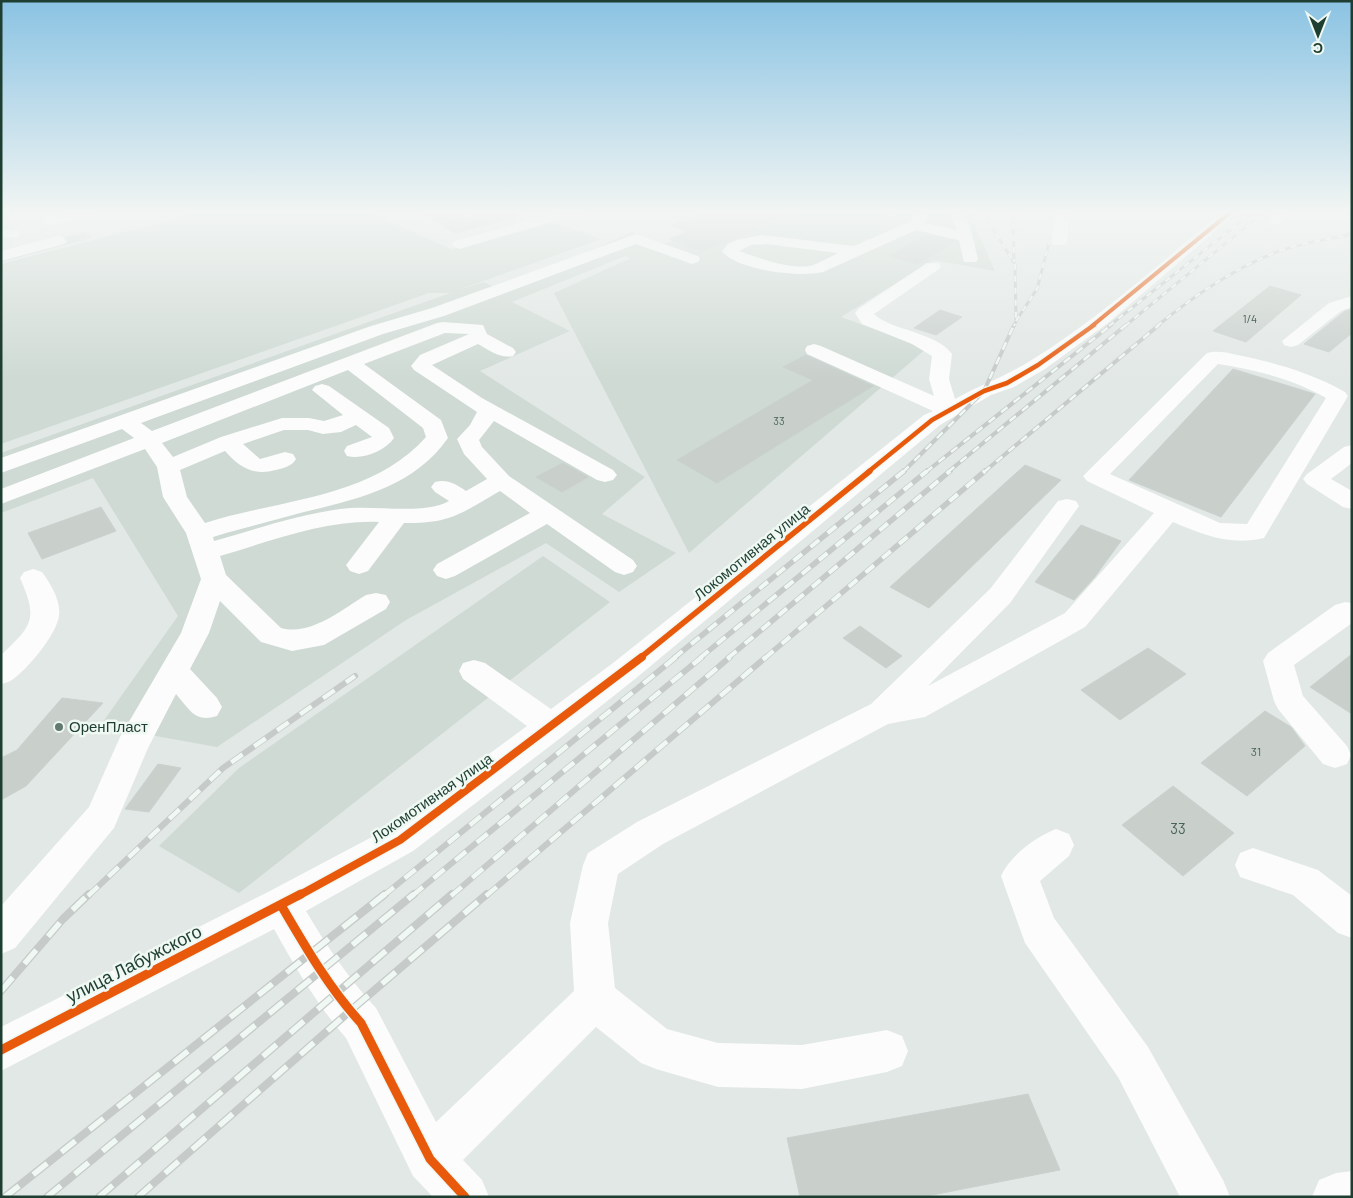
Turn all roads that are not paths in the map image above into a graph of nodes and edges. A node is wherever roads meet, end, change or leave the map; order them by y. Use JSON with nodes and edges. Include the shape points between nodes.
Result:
{"nodes":[{"id":1,"x":560,"y":267,"type":"edge"},
{"id":2,"x":774,"y":267,"type":"edge"},
{"id":3,"x":821,"y":267,"type":"edge"},
{"id":4,"x":932,"y":267,"type":"edge"},
{"id":5,"x":1165,"y":267,"type":"edge"},
{"id":6,"x":1352,"y":300,"type":"edge"},
{"id":7,"x":483,"y":331,"type":"junction"},
{"id":8,"x":1291,"y":341,"type":"dead end"},
{"id":9,"x":814,"y":350,"type":"dead end"},
{"id":10,"x":506,"y":352,"type":"dead end"},
{"id":11,"x":350,"y":363,"type":"junction"},
{"id":12,"x":322,"y":390,"type":"dead end"},
{"id":13,"x":489,"y":410,"type":"junction"},
{"id":14,"x":948,"y":410,"type":"junction"},
{"id":15,"x":358,"y":417,"type":"junction"},
{"id":16,"x":125,"y":420,"type":"junction"},
{"id":17,"x":148,"y":439,"type":"junction"},
{"id":18,"x":229,"y":442,"type":"junction"},
{"id":19,"x":355,"y":451,"type":"dead end"},
{"id":20,"x":1352,"y":452,"type":"edge"},
{"id":21,"x":285,"y":459,"type":"dead end"},
{"id":22,"x":1,"y":466,"type":"edge"},
{"id":23,"x":168,"y":467,"type":"junction"},
{"id":24,"x":605,"y":475,"type":"dead end"},
{"id":25,"x":501,"y":481,"type":"junction"},
{"id":26,"x":442,"y":487,"type":"dead end"},
{"id":27,"x":1,"y":497,"type":"edge"},
{"id":28,"x":466,"y":501,"type":"junction"},
{"id":29,"x":1352,"y":502,"type":"edge"},
{"id":30,"x":1066,"y":506,"type":"dead end"},
{"id":31,"x":1169,"y":511,"type":"junction"},
{"id":32,"x":548,"y":513,"type":"junction"},
{"id":33,"x":397,"y":515,"type":"junction"},
{"id":34,"x":206,"y":555,"type":"junction"},
{"id":35,"x":358,"y":565,"type":"dead end"},
{"id":36,"x":624,"y":566,"type":"dead end"},
{"id":37,"x":446,"y":570,"type":"dead end"},
{"id":38,"x":33,"y":578,"type":"dead end"},
{"id":39,"x":376,"y":602,"type":"dead end"},
{"id":40,"x":1352,"y":613,"type":"edge"},
{"id":41,"x":474,"y":671,"type":"dead end"},
{"id":42,"x":174,"y":672,"type":"junction"},
{"id":43,"x":1,"y":673,"type":"edge"},
{"id":44,"x":206,"y":707,"type":"dead end"},
{"id":45,"x":882,"y":713,"type":"junction"},
{"id":46,"x":552,"y":727,"type":"junction"},
{"id":47,"x":1335,"y":755,"type":"dead end"},
{"id":48,"x":1056,"y":845,"type":"dead end"},
{"id":49,"x":1253,"y":866,"type":"dead end"},
{"id":50,"x":281,"y":905,"type":"junction"},
{"id":51,"x":1351,"y":917,"type":"edge"},
{"id":52,"x":1,"y":935,"type":"edge"},
{"id":53,"x":595,"y":999,"type":"junction"},
{"id":54,"x":1,"y":1050,"type":"edge"},
{"id":55,"x":887,"y":1052,"type":"dead end"},
{"id":56,"x":430,"y":1159,"type":"junction"},
{"id":57,"x":1352,"y":1194,"type":"edge"},
{"id":58,"x":465,"y":1197,"type":"edge"},
{"id":59,"x":1206,"y":1197,"type":"edge"},
{"id":60,"x":1336,"y":1197,"type":"edge"}],
"edges":[{"from":1,"to":16,"type":"street"},
{"from":2,"to":3,"type":"street","via":[[806,271]]},
{"from":4,"to":14,"type":"street","via":[[864,312],[868,320],[919,340],[942,354],[939,379]]},
{"from":5,"to":14,"type":"street","name":"Локомотивная улица","via":[[1102,319],[1038,365]]},
{"from":6,"to":8,"type":"street","via":[[1335,307]]},
{"from":7,"to":10,"type":"street"},
{"from":7,"to":11,"type":"street","via":[[443,327]]},
{"from":7,"to":13,"type":"street","via":[[421,366]]},
{"from":9,"to":14,"type":"street"},
{"from":11,"to":17,"type":"street"},
{"from":11,"to":34,"type":"street","via":[[433,425],[437,438],[425,454],[391,478]]},
{"from":12,"to":15,"type":"street"},
{"from":13,"to":24,"type":"street"},
{"from":13,"to":25,"type":"street","via":[[468,439],[472,449]]},
{"from":14,"to":46,"type":"street","name":"Локомотивная улица"},
{"from":15,"to":18,"type":"street","via":[[323,428],[295,422],[282,424]]},
{"from":15,"to":19,"type":"street","via":[[381,433],[383,438]]},
{"from":16,"to":17,"type":"street"},
{"from":16,"to":22,"type":"street"},
{"from":17,"to":23,"type":"street"},
{"from":17,"to":27,"type":"street"},
{"from":18,"to":21,"type":"street","via":[[249,464],[260,468]]},
{"from":18,"to":23,"type":"street"},
{"from":20,"to":29,"type":"street","via":[[1315,479]]},
{"from":23,"to":34,"type":"street","via":[[175,497]]},
{"from":25,"to":28,"type":"street"},
{"from":25,"to":32,"type":"street"},
{"from":26,"to":28,"type":"street"},
{"from":28,"to":33,"type":"street","via":[[449,511],[430,516]]},
{"from":30,"to":45,"type":"street","via":[[1000,596]]},
{"from":31,"to":31,"type":"street","via":[[1095,476],[1214,357],[1250,363],[1316,383],[1338,396],[1254,532],[1216,531]]},
{"from":31,"to":45,"type":"street","via":[[1075,620],[914,708]]},
{"from":32,"to":36,"type":"street"},
{"from":32,"to":37,"type":"street"},
{"from":33,"to":34,"type":"street","via":[[341,516],[285,528]]},
{"from":33,"to":35,"type":"street"},
{"from":34,"to":39,"type":"street","via":[[270,635],[292,641],[314,638]]},
{"from":34,"to":42,"type":"street","via":[[195,633]]},
{"from":38,"to":43,"type":"street","via":[[46,608],[42,626]]},
{"from":40,"to":47,"type":"street","via":[[1345,612],[1278,661],[1289,701]]},
{"from":41,"to":46,"type":"street"},
{"from":42,"to":44,"type":"street"},
{"from":42,"to":52,"type":"street","via":[[132,746],[102,817]]},
{"from":45,"to":53,"type":"street","via":[[650,833],[601,866],[589,923]]},
{"from":46,"to":50,"type":"street","name":"Локомотивная улица","via":[[400,840]]},
{"from":48,"to":59,"type":"street","via":[[1019,876],[1039,930],[1133,1062]]},
{"from":49,"to":51,"type":"street","via":[[1304,882]]},
{"from":50,"to":54,"type":"street","name":"улица Лабужского"},
{"from":50,"to":56,"type":"street","via":[[310,955],[361,1023]]},
{"from":53,"to":55,"type":"street","via":[[656,1048],[718,1065],[802,1067]]},
{"from":53,"to":56,"type":"street"},
{"from":56,"to":58,"type":"street"},
{"from":57,"to":60,"type":"street"}]}
